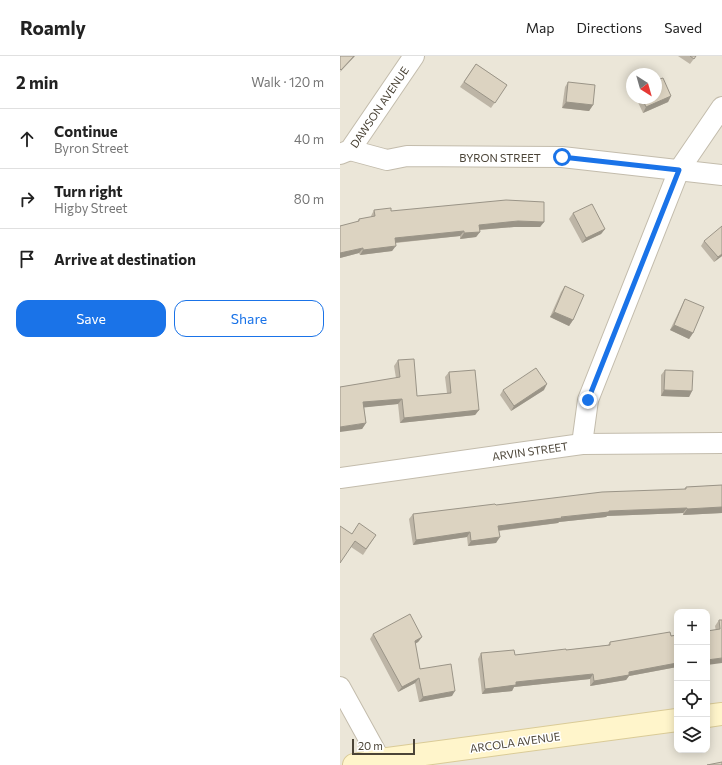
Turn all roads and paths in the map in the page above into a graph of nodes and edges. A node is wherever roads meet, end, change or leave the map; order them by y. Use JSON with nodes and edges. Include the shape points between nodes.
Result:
{"nodes":[{"id":1,"x":414,"y":56,"type":"edge"},
{"id":2,"x":722,"y":107,"type":"edge"},
{"id":3,"x":345,"y":152,"type":"edge"},
{"id":4,"x":679,"y":170,"type":"junction"},
{"id":5,"x":722,"y":175,"type":"edge"},
{"id":6,"x":722,"y":443,"type":"edge"},
{"id":7,"x":582,"y":444,"type":"junction"},
{"id":8,"x":340,"y":478,"type":"edge"},
{"id":9,"x":340,"y":687,"type":"edge"},
{"id":10,"x":722,"y":714,"type":"edge"},
{"id":11,"x":710,"y":716,"type":"edge"},
{"id":12,"x":674,"y":720,"type":"edge"},
{"id":13,"x":382,"y":763,"type":"edge"},
{"id":14,"x":354,"y":765,"type":"edge"}],
"edges":[{"from":1,"to":3,"type":"street","name":"DAWSON AVENUE"},
{"from":2,"to":4,"type":"street"},
{"from":3,"to":4,"type":"street","name":"BYRON STREET","via":[[387,160],[407,156],[562,157]]},
{"from":4,"to":5,"type":"street","name":"BYRON STREET"},
{"from":4,"to":7,"type":"street","via":[[588,400]]},
{"from":6,"to":7,"type":"street","name":"ARVIN STREET"},
{"from":7,"to":8,"type":"street","name":"ARVIN STREET"},
{"from":9,"to":13,"type":"street"},
{"from":10,"to":11,"type":"street"},
{"from":12,"to":13,"type":"street","name":"ARCOLA AVENUE"},
{"from":13,"to":14,"type":"street","name":"ARCOLA AVENUE"}]}
